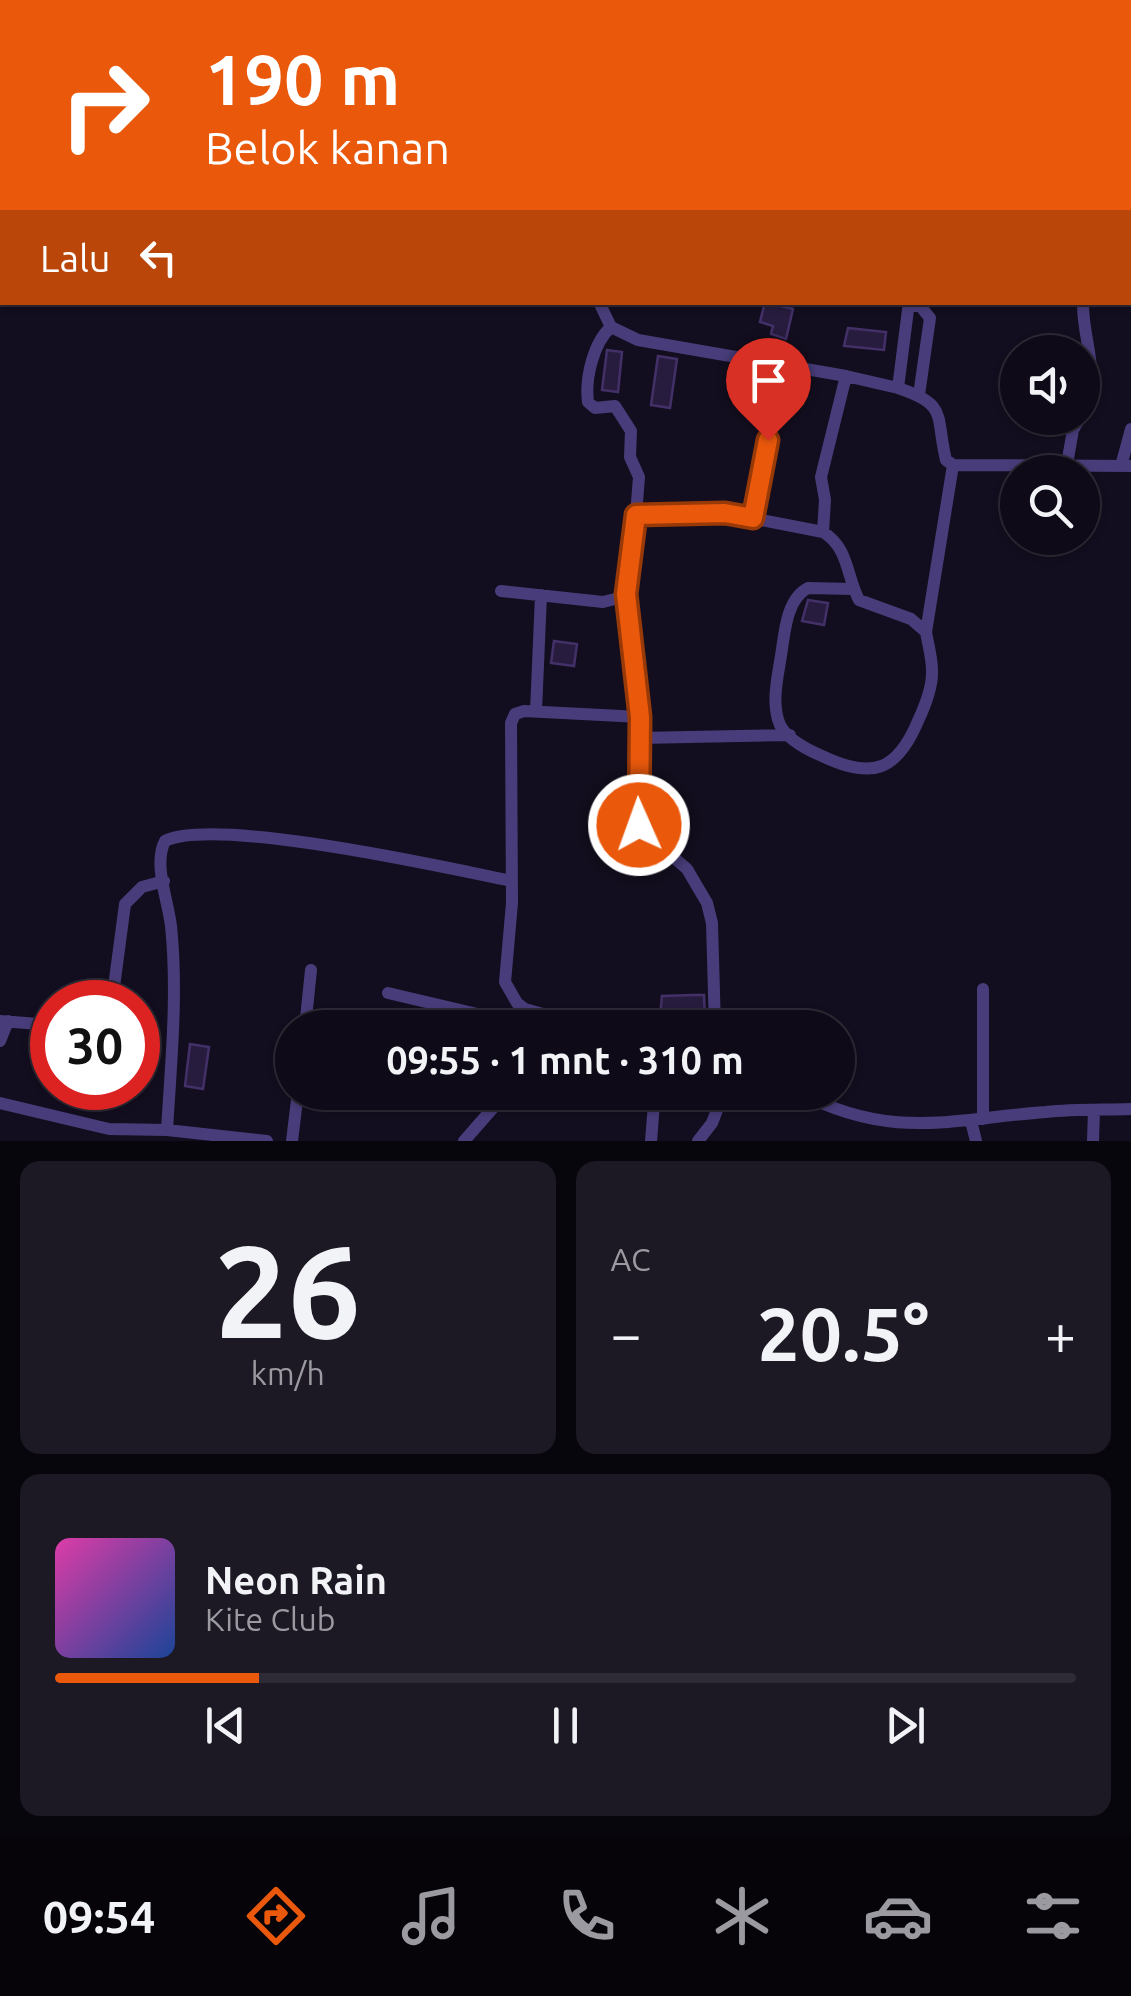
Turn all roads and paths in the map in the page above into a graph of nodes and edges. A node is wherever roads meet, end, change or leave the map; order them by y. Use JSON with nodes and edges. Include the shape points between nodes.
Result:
{"nodes":[{"id":1,"x":600,"y":305,"type":"edge"},
{"id":2,"x":909,"y":305,"type":"edge"},
{"id":3,"x":914,"y":305,"type":"edge"},
{"id":4,"x":1083,"y":305,"type":"edge"},
{"id":5,"x":611,"y":328,"type":"junction"},
{"id":6,"x":1085,"y":335,"type":"edge"},
{"id":7,"x":783,"y":363,"type":"junction"},
{"id":8,"x":846,"y":376,"type":"junction"},
{"id":9,"x":898,"y":388,"type":"junction"},
{"id":10,"x":920,"y":396,"type":"junction"},
{"id":11,"x":1131,"y":429,"type":"edge"},
{"id":12,"x":1000,"y":465,"type":"edge"},
{"id":13,"x":1100,"y":465,"type":"edge"},
{"id":14,"x":953,"y":466,"type":"junction"},
{"id":15,"x":1126,"y":466,"type":"edge"},
{"id":16,"x":636,"y":515,"type":"junction"},
{"id":17,"x":753,"y":518,"type":"junction"},
{"id":18,"x":823,"y":532,"type":"junction"},
{"id":19,"x":854,"y":589,"type":"junction"},
{"id":20,"x":501,"y":591,"type":"dead end"},
{"id":21,"x":626,"y":594,"type":"junction"},
{"id":22,"x":542,"y":596,"type":"junction"},
{"id":23,"x":926,"y":632,"type":"junction"},
{"id":24,"x":536,"y":711,"type":"junction"},
{"id":25,"x":640,"y":717,"type":"junction"},
{"id":26,"x":790,"y":736,"type":"junction"},
{"id":27,"x":639,"y":738,"type":"junction"},
{"id":28,"x":164,"y":881,"type":"junction"},
{"id":29,"x":512,"y":881,"type":"junction"},
{"id":30,"x":312,"y":970,"type":"dead end"},
{"id":31,"x":115,"y":980,"type":"edge"},
{"id":32,"x":983,"y":989,"type":"dead end"},
{"id":33,"x":388,"y":993,"type":"dead end"},
{"id":34,"x":510,"y":993,"type":"junction"},
{"id":35,"x":307,"y":1010,"type":"edge"},
{"id":36,"x":453,"y":1010,"type":"edge"},
{"id":37,"x":508,"y":1010,"type":"edge"},
{"id":38,"x":530,"y":1010,"type":"edge"},
{"id":39,"x":714,"y":1010,"type":"edge"},
{"id":40,"x":4,"y":1021,"type":"edge"},
{"id":41,"x":30,"y":1023,"type":"edge"},
{"id":42,"x":0,"y":1041,"type":"edge"},
{"id":43,"x":0,"y":1103,"type":"edge"},
{"id":44,"x":1131,"y":1109,"type":"edge"},
{"id":45,"x":296,"y":1110,"type":"edge"},
{"id":46,"x":491,"y":1110,"type":"edge"},
{"id":47,"x":654,"y":1110,"type":"edge"},
{"id":48,"x":717,"y":1110,"type":"edge"},
{"id":49,"x":842,"y":1110,"type":"edge"},
{"id":50,"x":1094,"y":1110,"type":"junction"},
{"id":51,"x":977,"y":1120,"type":"junction"},
{"id":52,"x":166,"y":1130,"type":"junction"},
{"id":53,"x":267,"y":1141,"type":"edge"},
{"id":54,"x":292,"y":1141,"type":"edge"},
{"id":55,"x":464,"y":1141,"type":"edge"},
{"id":56,"x":651,"y":1141,"type":"edge"},
{"id":57,"x":698,"y":1141,"type":"edge"},
{"id":58,"x":976,"y":1141,"type":"edge"},
{"id":59,"x":1093,"y":1141,"type":"edge"}],
"edges":[{"from":1,"to":5,"type":"street"},
{"from":2,"to":9,"type":"street"},
{"from":3,"to":10,"type":"street","via":[[930,318]]},
{"from":4,"to":6,"type":"street"},
{"from":5,"to":7,"type":"street","via":[[670,347]]},
{"from":5,"to":16,"type":"street","via":[[600,339],[588,402],[620,408],[630,427],[630,458],[640,476]]},
{"from":7,"to":8,"type":"street"},
{"from":7,"to":17,"type":"street"},
{"from":8,"to":9,"type":"street"},
{"from":8,"to":18,"type":"street","via":[[821,477]]},
{"from":9,"to":10,"type":"street"},
{"from":10,"to":14,"type":"street","via":[[936,408],[946,460]]},
{"from":11,"to":15,"type":"street"},
{"from":12,"to":14,"type":"street"},
{"from":13,"to":15,"type":"street"},
{"from":14,"to":23,"type":"street"},
{"from":16,"to":17,"type":"street"},
{"from":16,"to":21,"type":"street"},
{"from":17,"to":18,"type":"street"},
{"from":18,"to":19,"type":"street","via":[[845,556]]},
{"from":19,"to":23,"type":"street","via":[[869,607],[896,613]]},
{"from":19,"to":26,"type":"street","via":[[808,588],[796,598],[776,688],[779,719]]},
{"from":20,"to":22,"type":"street"},
{"from":21,"to":22,"type":"street","via":[[602,602]]},
{"from":21,"to":25,"type":"street"},
{"from":22,"to":24,"type":"street"},
{"from":23,"to":26,"type":"street","via":[[933,672],[904,753],[888,764],[844,767]]},
{"from":24,"to":25,"type":"street"},
{"from":24,"to":29,"type":"street","via":[[515,714],[511,723]]},
{"from":25,"to":27,"type":"street"},
{"from":26,"to":27,"type":"street"},
{"from":27,"to":39,"type":"street","via":[[639,825],[687,869],[709,913]]},
{"from":28,"to":29,"type":"street","via":[[165,840],[201,835],[277,839]]},
{"from":28,"to":31,"type":"street","via":[[142,887],[124,904]]},
{"from":28,"to":52,"type":"street","via":[[175,1010]]},
{"from":29,"to":34,"type":"street","via":[[504,975]]},
{"from":30,"to":35,"type":"street"},
{"from":32,"to":51,"type":"street"},
{"from":33,"to":36,"type":"street"},
{"from":34,"to":37,"type":"street"},
{"from":34,"to":38,"type":"street"},
{"from":40,"to":41,"type":"street"},
{"from":40,"to":42,"type":"street"},
{"from":43,"to":52,"type":"street","via":[[108,1130]]},
{"from":44,"to":50,"type":"street"},
{"from":45,"to":54,"type":"street"},
{"from":46,"to":55,"type":"street"},
{"from":47,"to":56,"type":"street"},
{"from":48,"to":57,"type":"street"},
{"from":49,"to":51,"type":"street","via":[[903,1126]]},
{"from":50,"to":51,"type":"street"},
{"from":50,"to":59,"type":"street"},
{"from":51,"to":58,"type":"street"},
{"from":52,"to":53,"type":"street"}]}
